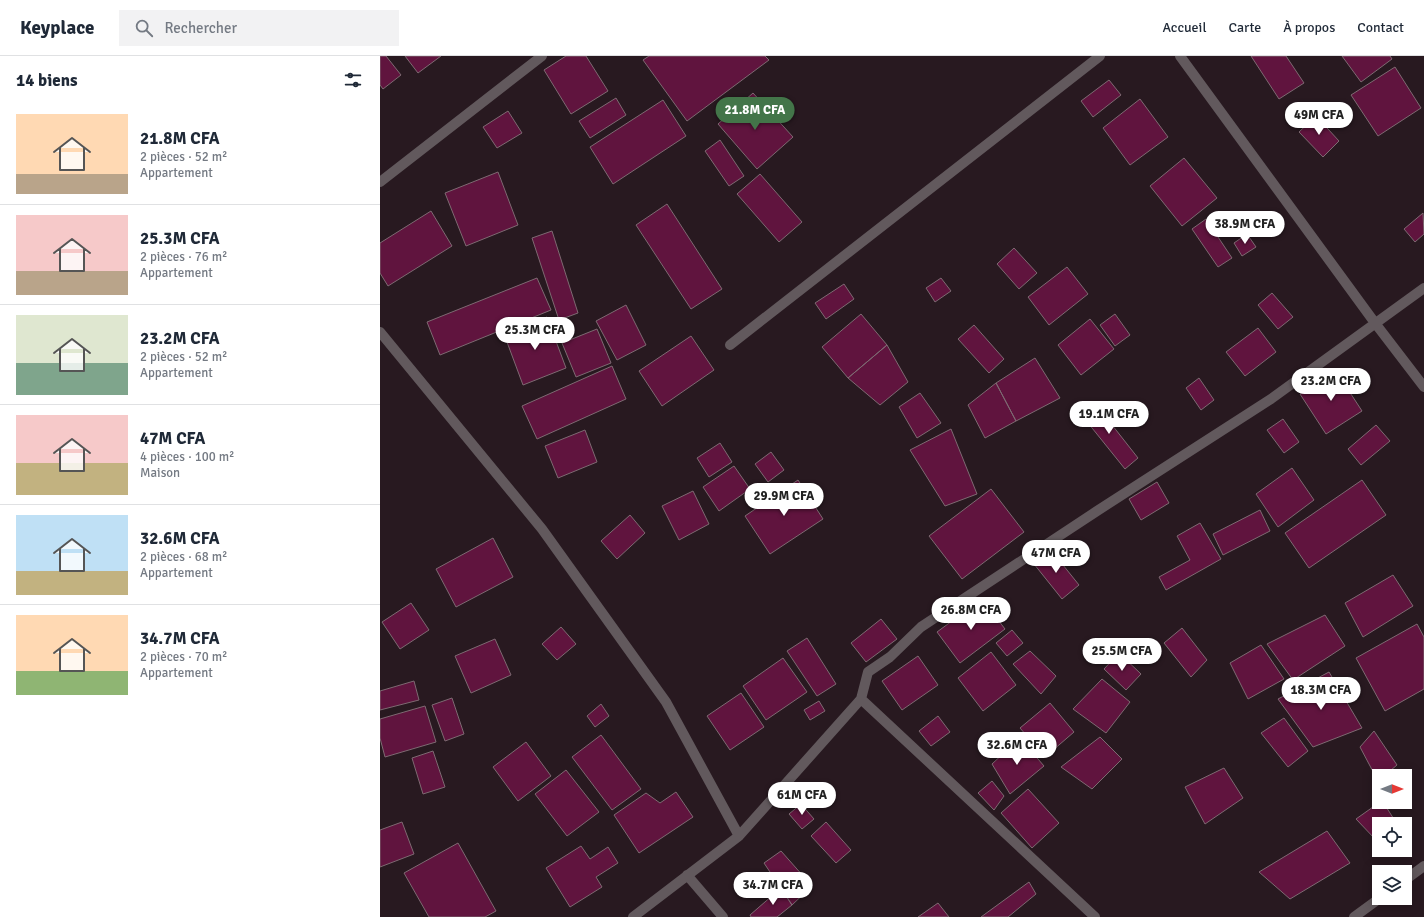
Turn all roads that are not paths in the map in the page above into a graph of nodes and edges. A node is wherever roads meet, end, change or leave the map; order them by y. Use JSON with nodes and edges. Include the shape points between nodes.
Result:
{"nodes":[{"id":1,"x":542,"y":56,"type":"edge"},
{"id":2,"x":1100,"y":56,"type":"edge"},
{"id":3,"x":1180,"y":56,"type":"edge"},
{"id":4,"x":380,"y":182,"type":"edge"},
{"id":5,"x":1424,"y":288,"type":"edge"},
{"id":6,"x":1375,"y":323,"type":"junction"},
{"id":7,"x":380,"y":333,"type":"edge"},
{"id":8,"x":730,"y":345,"type":"dead end"},
{"id":9,"x":1424,"y":387,"type":"edge"},
{"id":10,"x":861,"y":699,"type":"junction"},
{"id":11,"x":739,"y":836,"type":"junction"},
{"id":12,"x":1424,"y":866,"type":"edge"},
{"id":13,"x":687,"y":875,"type":"junction"},
{"id":14,"x":1412,"y":875,"type":"edge"},
{"id":15,"x":1372,"y":904,"type":"edge"},
{"id":16,"x":633,"y":917,"type":"edge"},
{"id":17,"x":723,"y":917,"type":"edge"},
{"id":18,"x":1096,"y":917,"type":"edge"},
{"id":19,"x":1354,"y":917,"type":"edge"}],
"edges":[{"from":1,"to":4,"type":"street"},
{"from":2,"to":8,"type":"street"},
{"from":3,"to":6,"type":"street"},
{"from":5,"to":6,"type":"street"},
{"from":6,"to":9,"type":"street"},
{"from":6,"to":10,"type":"street","via":[[1271,399],[921,626],[890,658],[868,672]]},
{"from":7,"to":11,"type":"street","via":[[542,529],[666,702]]},
{"from":10,"to":11,"type":"street"},
{"from":10,"to":18,"type":"street"},
{"from":11,"to":13,"type":"street"},
{"from":12,"to":14,"type":"street"},
{"from":13,"to":16,"type":"street"},
{"from":13,"to":17,"type":"street"},
{"from":15,"to":19,"type":"street"}]}
